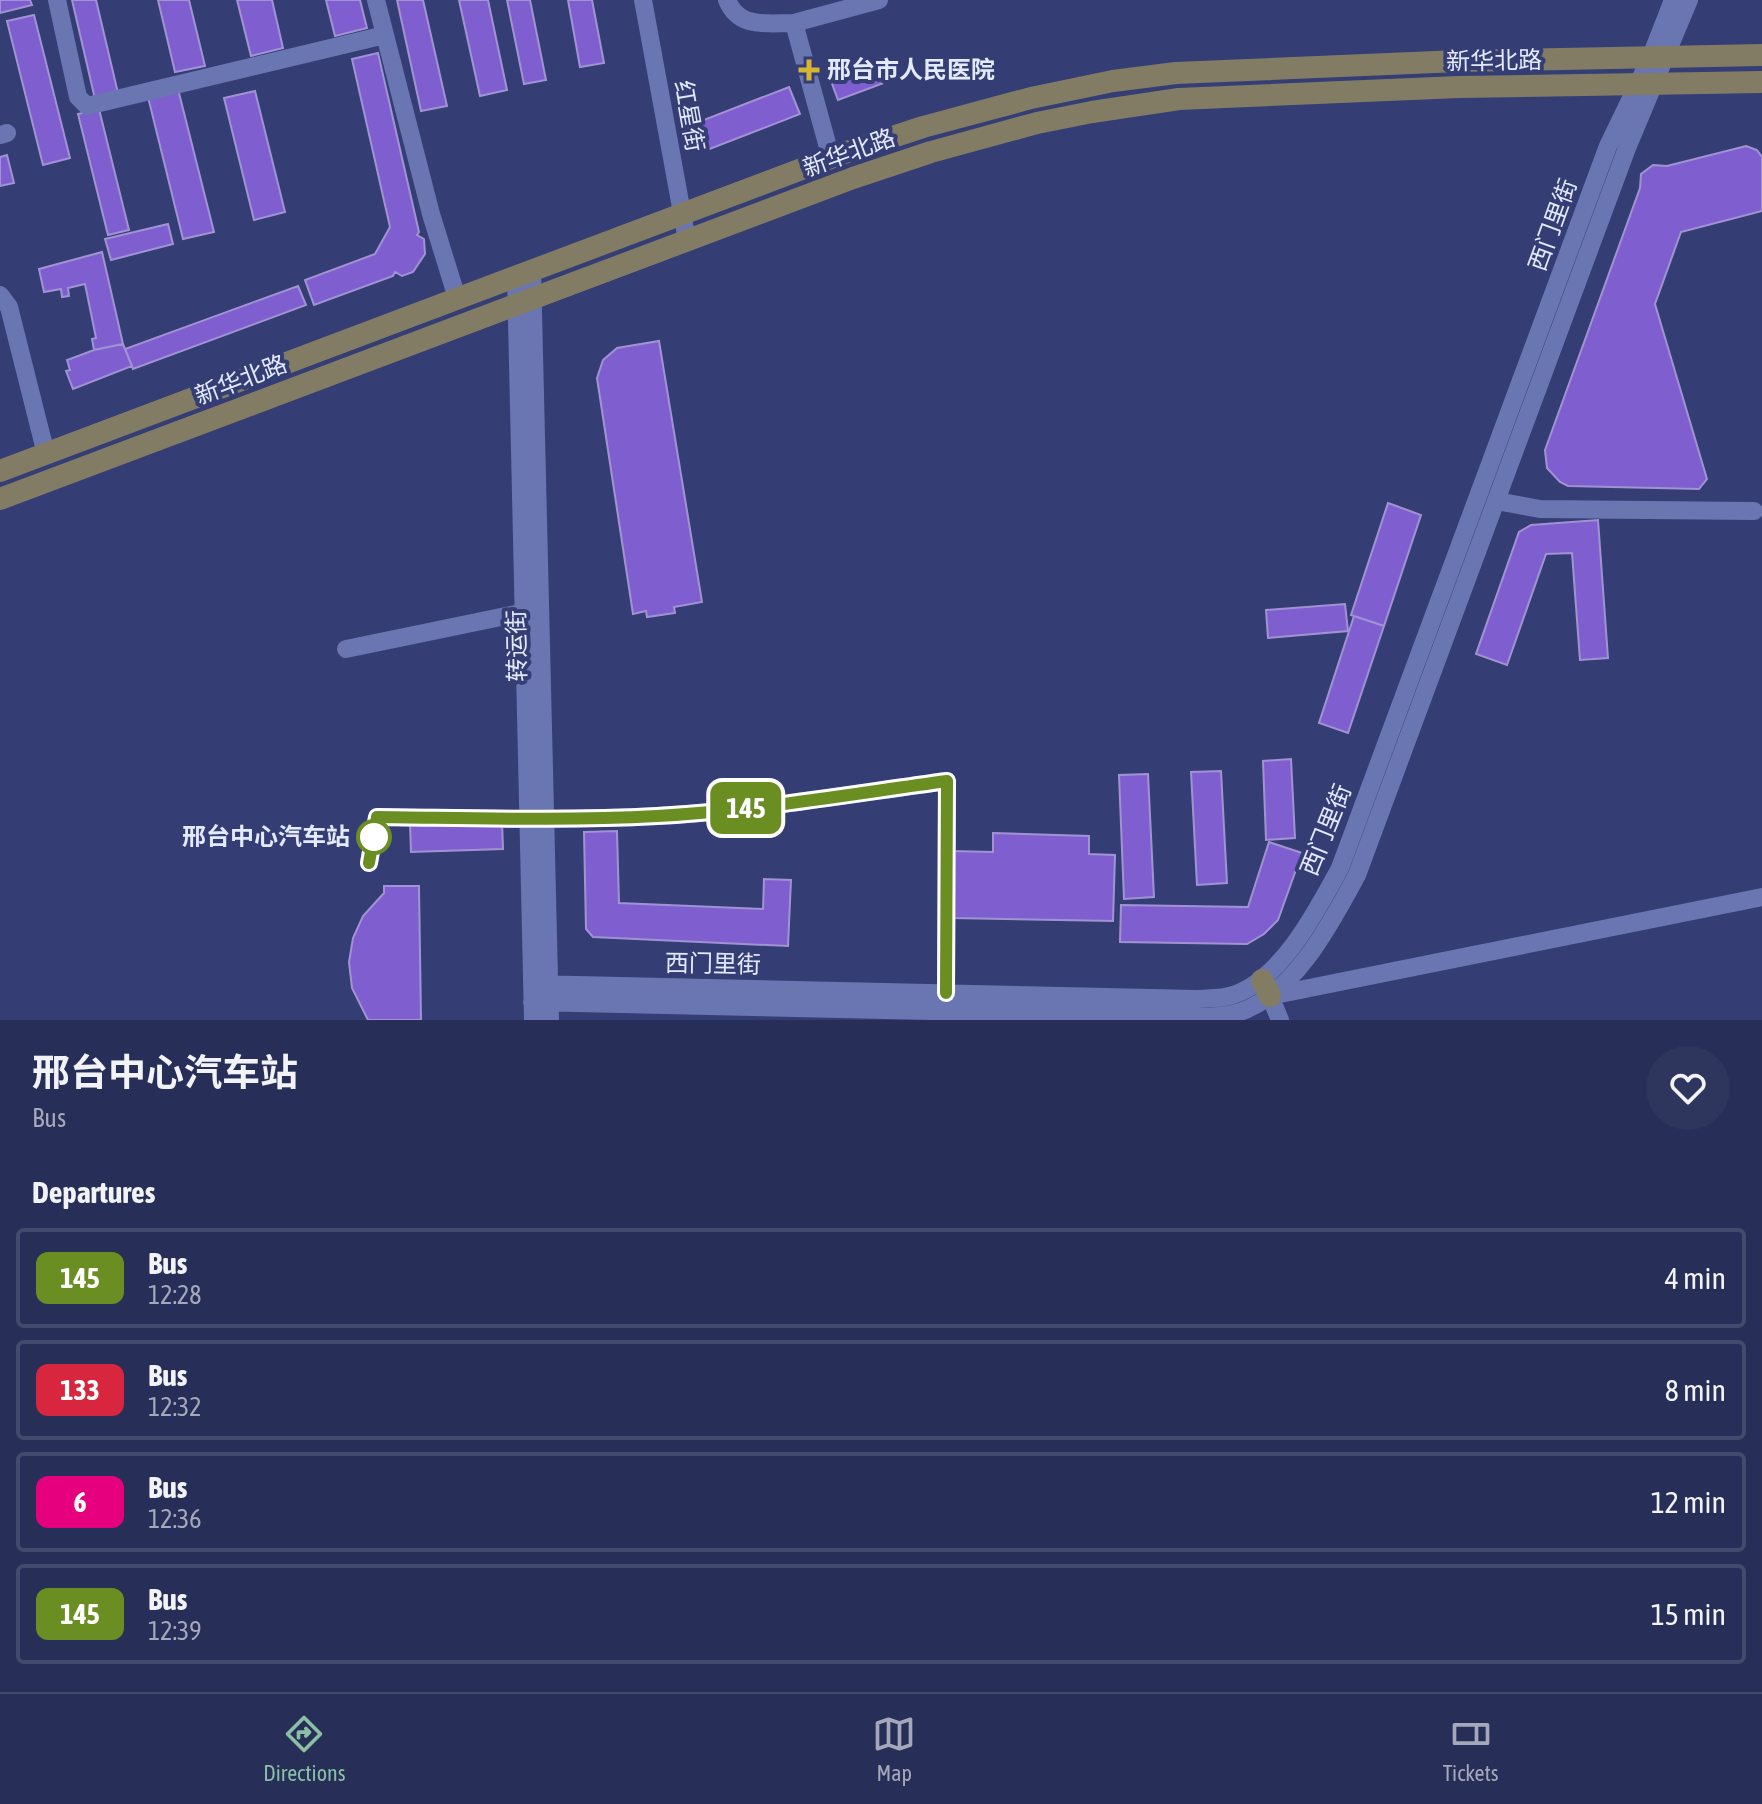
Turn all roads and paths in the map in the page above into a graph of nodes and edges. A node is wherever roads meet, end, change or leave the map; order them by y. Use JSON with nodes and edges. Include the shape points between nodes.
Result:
{"nodes":[{"id":1,"x":57,"y":0,"type":"edge"},
{"id":2,"x":376,"y":0,"type":"edge"},
{"id":3,"x":643,"y":0,"type":"edge"},
{"id":4,"x":727,"y":0,"type":"edge"},
{"id":5,"x":879,"y":0,"type":"edge"},
{"id":6,"x":1673,"y":0,"type":"edge"},
{"id":7,"x":1689,"y":0,"type":"edge"},
{"id":8,"x":794,"y":23,"type":"junction"},
{"id":9,"x":385,"y":35,"type":"junction"},
{"id":10,"x":1762,"y":55,"type":"edge"},
{"id":11,"x":1658,"y":58,"type":"junction"},
{"id":12,"x":1762,"y":82,"type":"edge"},
{"id":13,"x":1646,"y":85,"type":"junction"},
{"id":14,"x":831,"y":158,"type":"junction"},
{"id":15,"x":682,"y":214,"type":"junction"},
{"id":16,"x":687,"y":240,"type":"junction"},
{"id":17,"x":524,"y":273,"type":"junction"},
{"id":18,"x":0,"y":295,"type":"edge"},
{"id":19,"x":457,"y":298,"type":"junction"},
{"id":20,"x":525,"y":301,"type":"junction"},
{"id":21,"x":46,"y":454,"type":"junction"},
{"id":22,"x":0,"y":471,"type":"edge"},
{"id":23,"x":0,"y":499,"type":"edge"},
{"id":24,"x":1496,"y":501,"type":"junction"},
{"id":25,"x":1754,"y":511,"type":"dead end"},
{"id":26,"x":532,"y":611,"type":"junction"},
{"id":27,"x":346,"y":649,"type":"dead end"},
{"id":28,"x":536,"y":819,"type":"junction"},
{"id":29,"x":369,"y":863,"type":"dead end"},
{"id":30,"x":1762,"y":897,"type":"edge"},
{"id":31,"x":1266,"y":988,"type":"junction"},
{"id":32,"x":946,"y":993,"type":"junction"},
{"id":33,"x":541,"y":1002,"type":"edge"},
{"id":34,"x":816,"y":1007,"type":"edge"},
{"id":35,"x":1280,"y":1020,"type":"edge"}],
"edges":[{"from":1,"to":9,"type":"street","via":[[78,97],[87,106]]},
{"from":2,"to":9,"type":"street"},
{"from":3,"to":15,"type":"street","name":"红星街"},
{"from":4,"to":8,"type":"street","via":[[741,20]]},
{"from":5,"to":8,"type":"street"},
{"from":6,"to":11,"type":"street","name":"西门里街"},
{"from":7,"to":11,"type":"street"},
{"from":8,"to":14,"type":"street"},
{"from":9,"to":19,"type":"street"},
{"from":10,"to":11,"type":"main road","name":"新华北路"},
{"from":11,"to":13,"type":"street","name":"西门里街"},
{"from":11,"to":14,"type":"main road","name":"新华北路","via":[[1176,73],[1031,98]]},
{"from":12,"to":13,"type":"main road","name":"新华北路"},
{"from":13,"to":16,"type":"main road","name":"新华北路","via":[[1220,96],[1117,107],[931,152]]},
{"from":13,"to":24,"type":"street"},
{"from":13,"to":31,"type":"street","name":"西门里街","via":[[1608,146],[1340,868]]},
{"from":14,"to":15,"type":"main road","name":"新华北路"},
{"from":15,"to":16,"type":"street","name":"红星街"},
{"from":15,"to":17,"type":"main road","name":"新华北路"},
{"from":16,"to":20,"type":"main road","name":"新华北路"},
{"from":17,"to":19,"type":"main road","name":"新华北路"},
{"from":17,"to":20,"type":"street","name":"转运街"},
{"from":18,"to":21,"type":"street","via":[[9,307]]},
{"from":19,"to":21,"type":"main road","name":"新华北路"},
{"from":20,"to":23,"type":"main road","name":"新华北路"},
{"from":20,"to":26,"type":"street","name":"转运街"},
{"from":21,"to":22,"type":"main road","name":"新华北路"},
{"from":24,"to":25,"type":"street","via":[[1540,509]]},
{"from":24,"to":31,"type":"street","via":[[1357,875],[1325,933]]},
{"from":26,"to":27,"type":"street"},
{"from":26,"to":28,"type":"street","name":"转运街"},
{"from":28,"to":29,"type":"street","via":[[377,817]]},
{"from":28,"to":32,"type":"street","via":[[723,810],[947,781]]},
{"from":28,"to":33,"type":"street","name":"转运街"},
{"from":30,"to":31,"type":"street"},
{"from":31,"to":32,"type":"street","name":"西门里街","via":[[1196,999]]},
{"from":31,"to":34,"type":"street","via":[[1240,1013],[1196,1017]]},
{"from":31,"to":35,"type":"street"},
{"from":32,"to":34,"type":"street","name":"西门里街"},
{"from":33,"to":34,"type":"street"}]}
